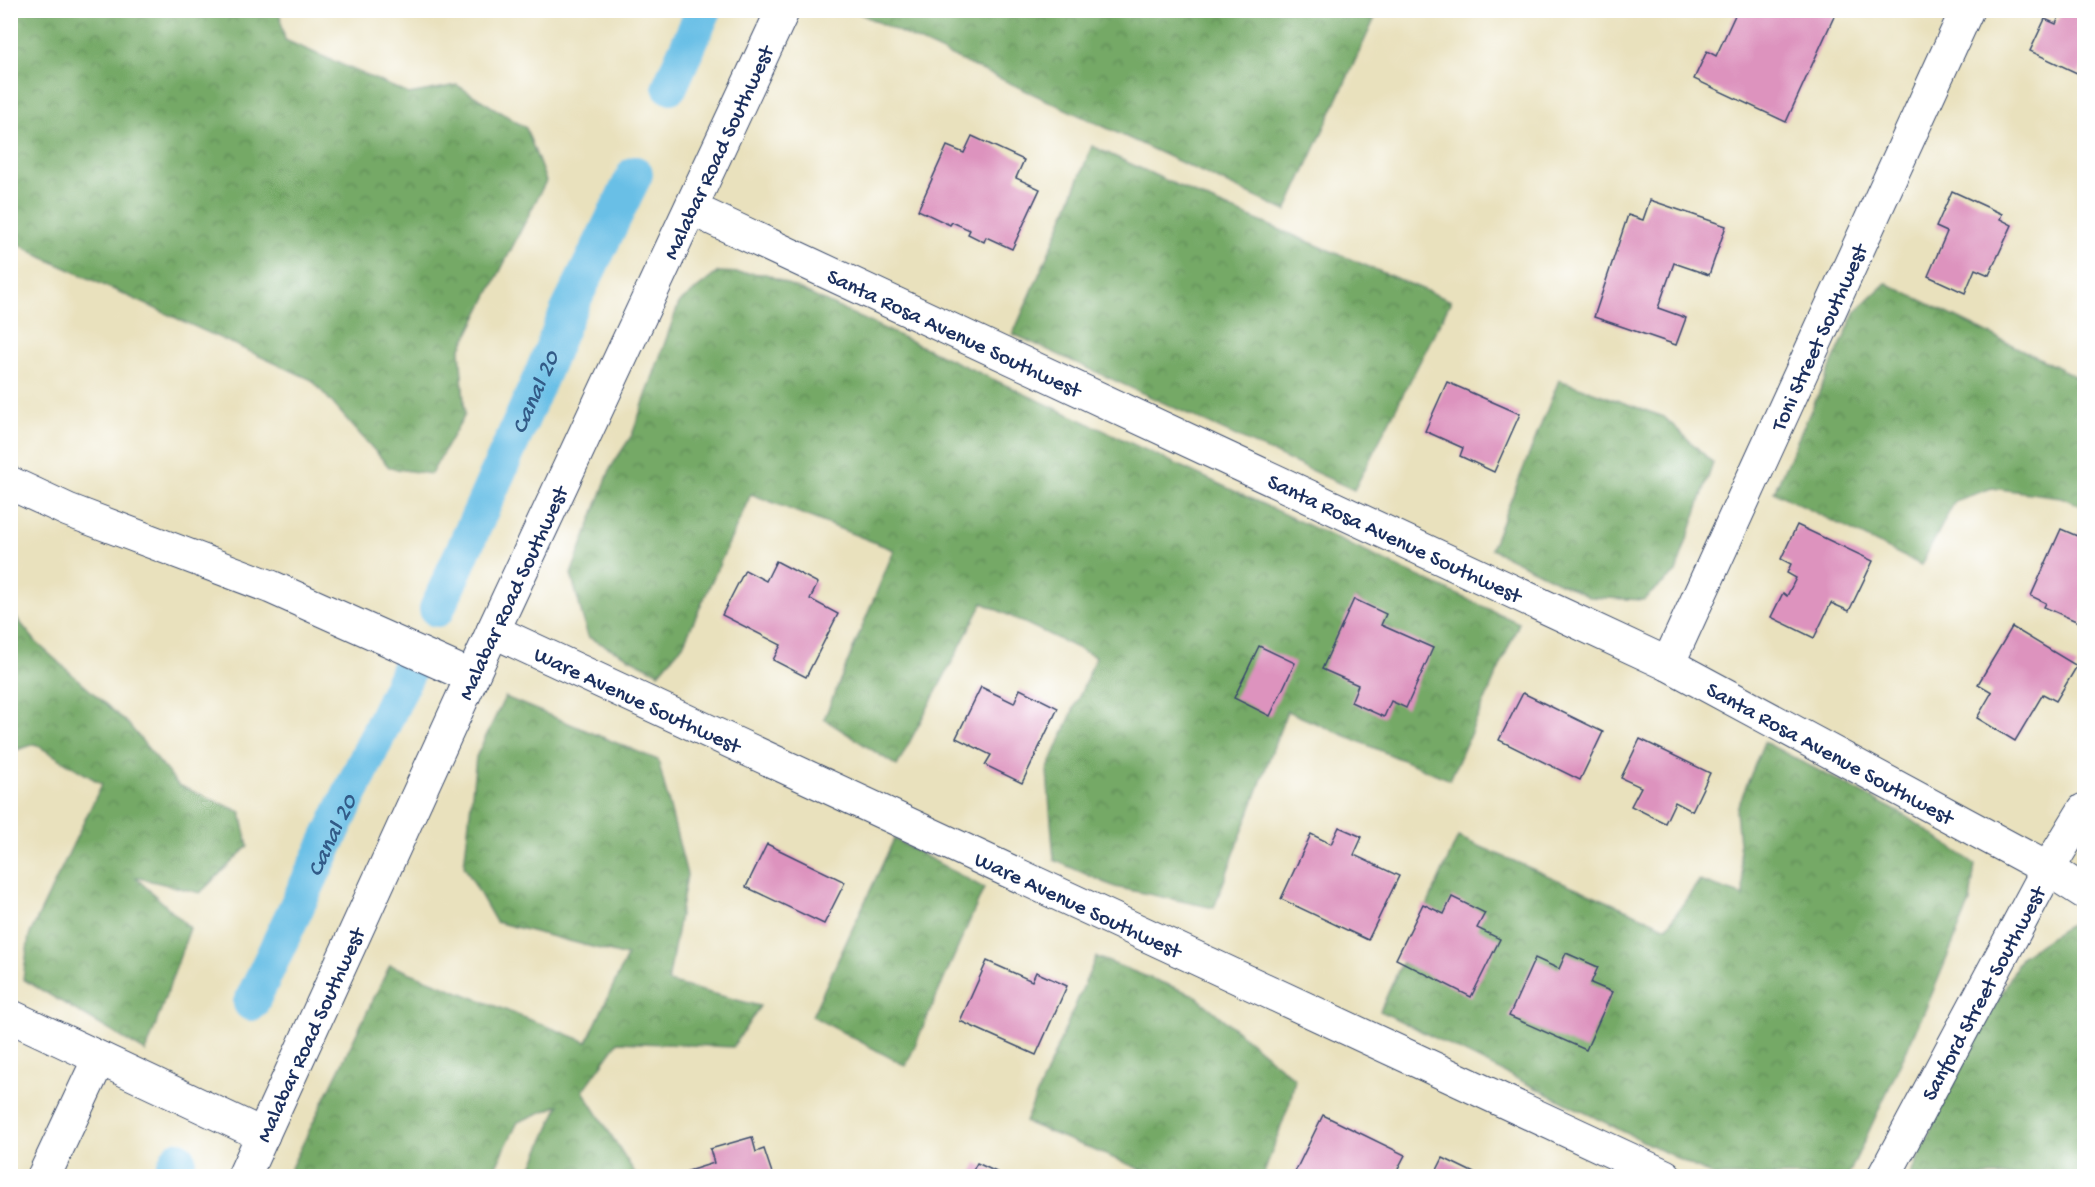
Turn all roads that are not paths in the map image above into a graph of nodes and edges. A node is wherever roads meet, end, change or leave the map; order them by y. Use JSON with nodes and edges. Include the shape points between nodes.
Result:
{"nodes":[{"id":1,"x":783,"y":10,"type":"edge"},
{"id":2,"x":1967,"y":10,"type":"edge"},
{"id":3,"x":692,"y":209,"type":"junction"},
{"id":4,"x":10,"y":483,"type":"edge"},
{"id":5,"x":493,"y":631,"type":"junction"},
{"id":6,"x":1668,"y":664,"type":"junction"},
{"id":7,"x":472,"y":677,"type":"junction"},
{"id":8,"x":2085,"y":810,"type":"edge"},
{"id":9,"x":2048,"y":869,"type":"junction"},
{"id":10,"x":2085,"y":892,"type":"edge"},
{"id":11,"x":10,"y":1016,"type":"edge"},
{"id":12,"x":99,"y":1059,"type":"junction"},
{"id":13,"x":263,"y":1135,"type":"junction"},
{"id":14,"x":44,"y":1176,"type":"edge"},
{"id":15,"x":244,"y":1176,"type":"edge"},
{"id":16,"x":1665,"y":1176,"type":"edge"},
{"id":17,"x":1884,"y":1176,"type":"edge"}],
"edges":[{"from":1,"to":3,"type":"street","name":"Malabar Road Southwest"},
{"from":2,"to":6,"type":"street","name":"Toni Street Southwest"},
{"from":3,"to":5,"type":"street","name":"Malabar Road Southwest"},
{"from":3,"to":6,"type":"street","name":"Santa Rosa Avenue Southwest"},
{"from":4,"to":7,"type":"street","via":[[68,510],[271,587]]},
{"from":5,"to":7,"type":"street","name":"Malabar Road Southwest"},
{"from":5,"to":16,"type":"street","name":"Ware Avenue Southwest"},
{"from":6,"to":9,"type":"street","name":"Santa Rosa Avenue Southwest"},
{"from":7,"to":13,"type":"street","name":"Malabar Road Southwest"},
{"from":8,"to":9,"type":"street","name":"Sanford Street Southwest"},
{"from":9,"to":10,"type":"street","name":"Santa Rosa Avenue Southwest"},
{"from":9,"to":17,"type":"street","name":"Sanford Street Southwest"},
{"from":11,"to":12,"type":"street"},
{"from":12,"to":13,"type":"street"},
{"from":12,"to":14,"type":"street"},
{"from":13,"to":15,"type":"street","name":"Malabar Road Southwest"}]}
